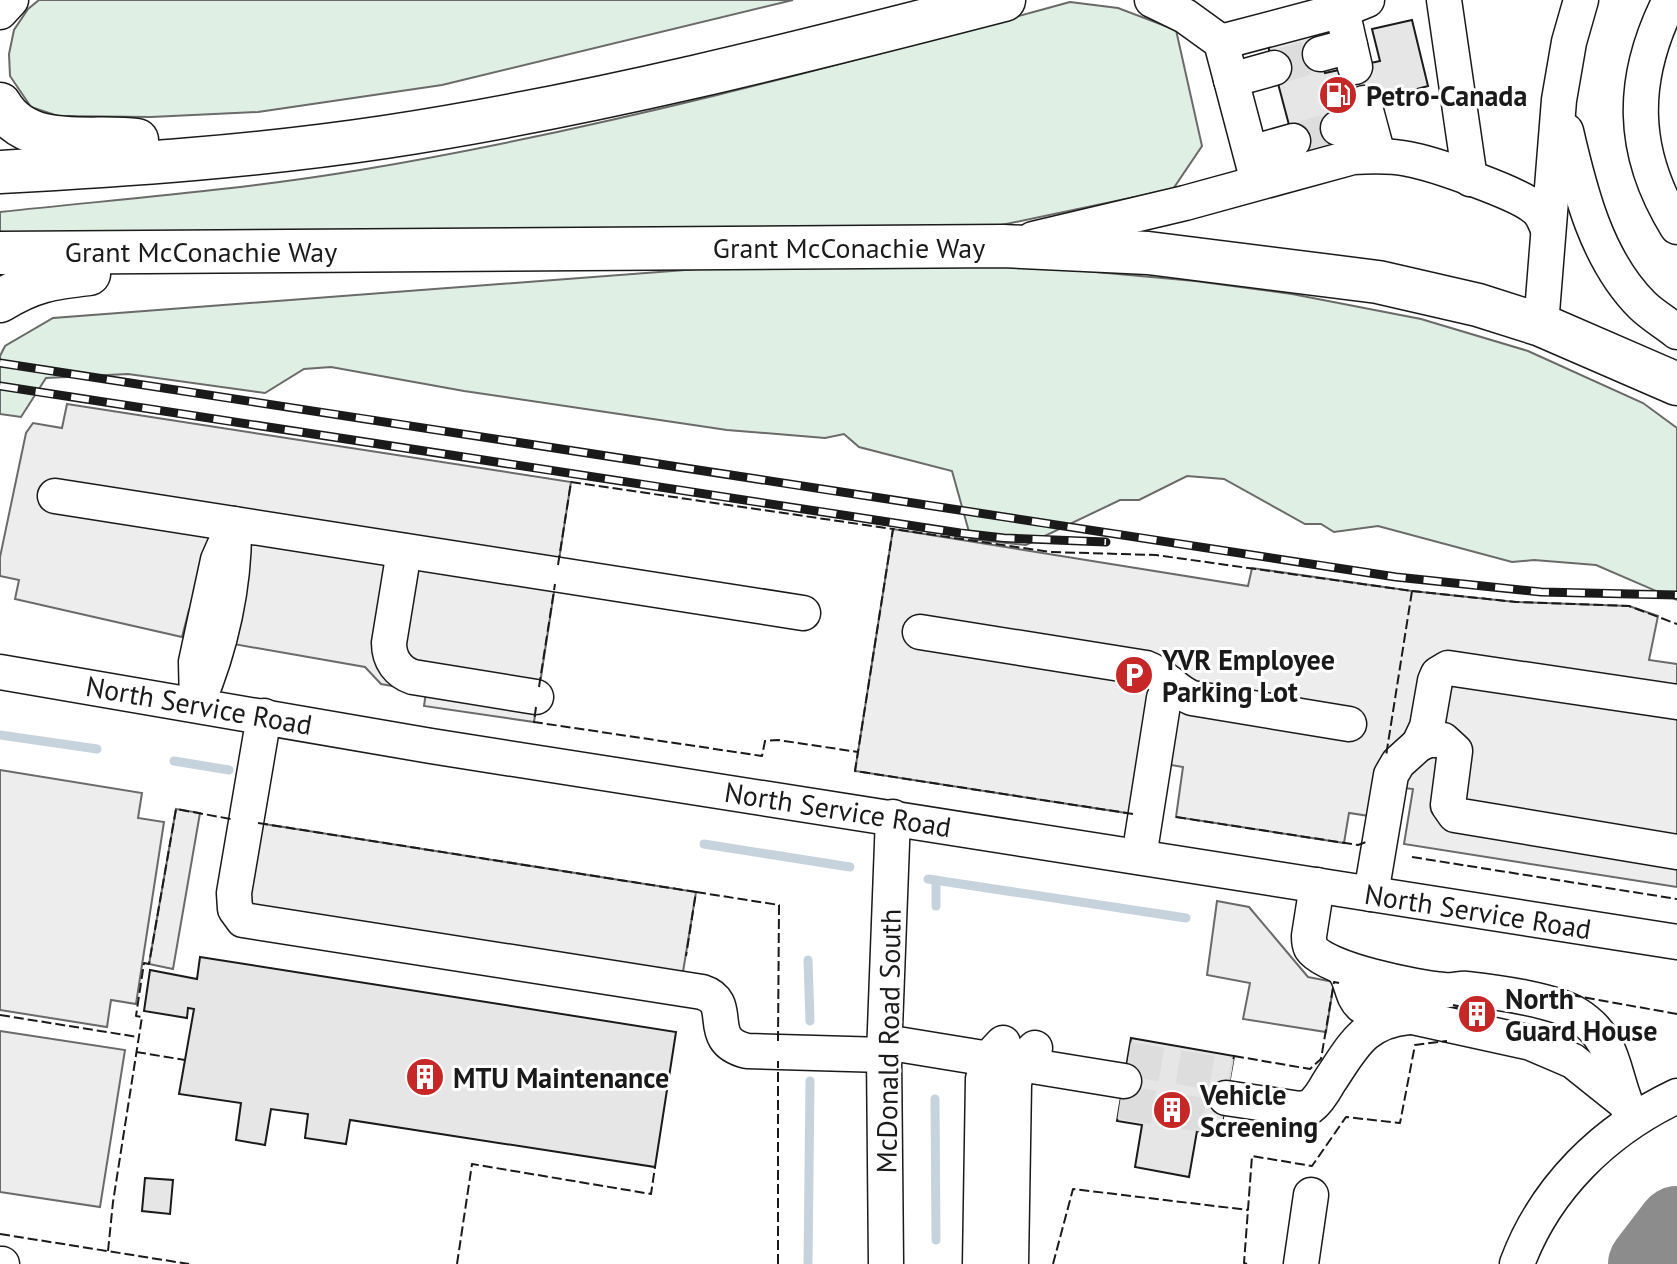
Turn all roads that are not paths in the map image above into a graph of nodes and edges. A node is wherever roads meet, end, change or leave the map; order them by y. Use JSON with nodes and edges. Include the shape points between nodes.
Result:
{"nodes":[{"id":1,"x":11,"y":0,"type":"edge"},
{"id":2,"x":1004,"y":0,"type":"edge"},
{"id":3,"x":1152,"y":0,"type":"edge"},
{"id":4,"x":1444,"y":0,"type":"edge"},
{"id":5,"x":1581,"y":0,"type":"edge"},
{"id":6,"x":1670,"y":0,"type":"edge"},
{"id":7,"x":1354,"y":5,"type":"edge"},
{"id":8,"x":0,"y":12,"type":"edge"},
{"id":9,"x":1221,"y":42,"type":"junction"},
{"id":10,"x":1342,"y":56,"type":"dead end"},
{"id":11,"x":1274,"y":68,"type":"tunnel mouth"},
{"id":12,"x":1231,"y":80,"type":"junction"},
{"id":13,"x":1559,"y":100,"type":"junction"},
{"id":14,"x":0,"y":104,"type":"edge"},
{"id":15,"x":1357,"y":117,"type":"dead end"},
{"id":16,"x":1293,"y":141,"type":"tunnel mouth"},
{"id":17,"x":246,"y":154,"type":"junction"},
{"id":18,"x":1378,"y":155,"type":"junction"},
{"id":19,"x":1254,"y":168,"type":"junction"},
{"id":20,"x":0,"y":172,"type":"edge"},
{"id":21,"x":1470,"y":179,"type":"junction"},
{"id":22,"x":1677,"y":227,"type":"edge"},
{"id":23,"x":1548,"y":229,"type":"junction"},
{"id":24,"x":1003,"y":246,"type":"junction"},
{"id":25,"x":355,"y":250,"type":"junction"},
{"id":26,"x":0,"y":253,"type":"edge"},
{"id":27,"x":0,"y":301,"type":"edge"},
{"id":28,"x":1541,"y":325,"type":"junction"},
{"id":29,"x":1677,"y":332,"type":"edge"},
{"id":30,"x":1677,"y":384,"type":"edge"},
{"id":31,"x":55,"y":496,"type":"dead end"},
{"id":32,"x":234,"y":524,"type":"junction"},
{"id":33,"x":404,"y":551,"type":"junction"},
{"id":34,"x":803,"y":613,"type":"dead end"},
{"id":35,"x":920,"y":632,"type":"dead end"},
{"id":36,"x":0,"y":647,"type":"edge"},
{"id":37,"x":0,"y":672,"type":"edge"},
{"id":38,"x":72,"y":683,"type":"junction"},
{"id":39,"x":1177,"y":690,"type":"junction"},
{"id":40,"x":536,"y":697,"type":"dead end"},
{"id":41,"x":1677,"y":702,"type":"edge"},
{"id":42,"x":197,"y":704,"type":"junction"},
{"id":43,"x":264,"y":716,"type":"junction"},
{"id":44,"x":1349,"y":724,"type":"dead end"},
{"id":45,"x":1417,"y":745,"type":"junction"},
{"id":46,"x":893,"y":817,"type":"junction"},
{"id":47,"x":1677,"y":852,"type":"edge"},
{"id":48,"x":1149,"y":859,"type":"junction"},
{"id":49,"x":1317,"y":885,"type":"junction"},
{"id":50,"x":1379,"y":895,"type":"junction"},
{"id":51,"x":1677,"y":942,"type":"edge"},
{"id":52,"x":1342,"y":968,"type":"junction"},
{"id":53,"x":1413,"y":1017,"type":"junction"},
{"id":54,"x":885,"y":1049,"type":"junction"},
{"id":55,"x":1016,"y":1063,"type":"junction"},
{"id":56,"x":1124,"y":1081,"type":"tunnel mouth"},
{"id":57,"x":1677,"y":1096,"type":"edge"},
{"id":58,"x":1227,"y":1097,"type":"tunnel mouth"},
{"id":59,"x":1628,"y":1110,"type":"junction"},
{"id":60,"x":1311,"y":1195,"type":"dead end"},
{"id":61,"x":886,"y":1264,"type":"edge"},
{"id":62,"x":980,"y":1264,"type":"edge"},
{"id":63,"x":995,"y":1264,"type":"edge"},
{"id":64,"x":1011,"y":1264,"type":"edge"},
{"id":65,"x":1027,"y":1264,"type":"edge"},
{"id":66,"x":1301,"y":1264,"type":"edge"},
{"id":67,"x":1517,"y":1264,"type":"edge"}],
"edges":[{"from":1,"to":8,"type":"street"},
{"from":2,"to":17,"type":"main road","via":[[631,93],[386,137]]},
{"from":3,"to":9,"type":"street"},
{"from":4,"to":21,"type":"street"},
{"from":5,"to":13,"type":"street"},
{"from":6,"to":22,"type":"street","via":[[1652,37],[1641,93],[1645,154]]},
{"from":7,"to":9,"type":"street"},
{"from":7,"to":10,"type":"street"},
{"from":9,"to":12,"type":"street"},
{"from":11,"to":12,"type":"street"},
{"from":12,"to":19,"type":"street"},
{"from":13,"to":23,"type":"street"},
{"from":13,"to":29,"type":"street","via":[[1580,193],[1610,262],[1642,305]]},
{"from":14,"to":17,"type":"main road","via":[[17,125],[48,137],[121,138]]},
{"from":15,"to":18,"type":"street"},
{"from":16,"to":19,"type":"street"},
{"from":17,"to":20,"type":"main road"},
{"from":18,"to":19,"type":"street"},
{"from":18,"to":21,"type":"street"},
{"from":19,"to":24,"type":"street","via":[[1170,207]]},
{"from":21,"to":23,"type":"street","via":[[1532,205]]},
{"from":23,"to":28,"type":"street"},
{"from":24,"to":25,"type":"main road","name":"Grant McConachie Way"},
{"from":24,"to":28,"type":"main road","name":"Grant McConachie Way","via":[[1148,253],[1378,282]]},
{"from":25,"to":26,"type":"main road","name":"Grant McConachie Way"},
{"from":25,"to":27,"type":"main road","via":[[51,278]]},
{"from":28,"to":30,"type":"main road","name":"Grant McConachie Way"},
{"from":31,"to":32,"type":"street"},
{"from":32,"to":33,"type":"street"},
{"from":32,"to":42,"type":"street","via":[[235,563],[213,665]]},
{"from":33,"to":34,"type":"street"},
{"from":33,"to":40,"type":"street","via":[[389,643],[399,669],[413,677]]},
{"from":35,"to":39,"type":"street","via":[[1146,668]]},
{"from":36,"to":38,"type":"street"},
{"from":37,"to":38,"type":"street","name":"North Service Road"},
{"from":38,"to":42,"type":"street","name":"North Service Road"},
{"from":39,"to":44,"type":"street"},
{"from":39,"to":48,"type":"street","via":[[1164,698]]},
{"from":41,"to":45,"type":"street","via":[[1448,668],[1435,681],[1427,727]]},
{"from":42,"to":43,"type":"street","name":"North Service Road"},
{"from":43,"to":46,"type":"street","name":"North Service Road"},
{"from":43,"to":54,"type":"street","via":[[234,893],[235,909],[243,920],[702,992],[716,1002],[728,1043],[747,1051]]},
{"from":45,"to":47,"type":"street","via":[[1443,740],[1455,751],[1448,805],[1455,815]]},
{"from":45,"to":50,"type":"street","via":[[1391,775]]},
{"from":46,"to":48,"type":"street","name":"North Service Road"},
{"from":46,"to":54,"type":"street","name":"McDonald Road South"},
{"from":48,"to":49,"type":"street","name":"North Service Road"},
{"from":49,"to":50,"type":"street","name":"North Service Road"},
{"from":49,"to":52,"type":"street","via":[[1309,943]]},
{"from":50,"to":51,"type":"street","name":"North Service Road"},
{"from":52,"to":53,"type":"street","via":[[1362,1006]]},
{"from":52,"to":59,"type":"street","via":[[1446,991],[1464,988],[1560,1006],[1602,1038]]},
{"from":53,"to":58,"type":"street","via":[[1372,1027],[1322,1093],[1300,1109]]},
{"from":53,"to":59,"type":"street","via":[[1556,1052]]},
{"from":54,"to":55,"type":"street"},
{"from":54,"to":61,"type":"street","name":"McDonald Road South"},
{"from":55,"to":56,"type":"street"},
{"from":55,"to":62,"type":"street"},
{"from":55,"to":63,"type":"street"},
{"from":55,"to":64,"type":"street"},
{"from":55,"to":65,"type":"street"},
{"from":57,"to":59,"type":"street"},
{"from":59,"to":67,"type":"street","via":[[1557,1190]]},
{"from":60,"to":66,"type":"street"}]}
